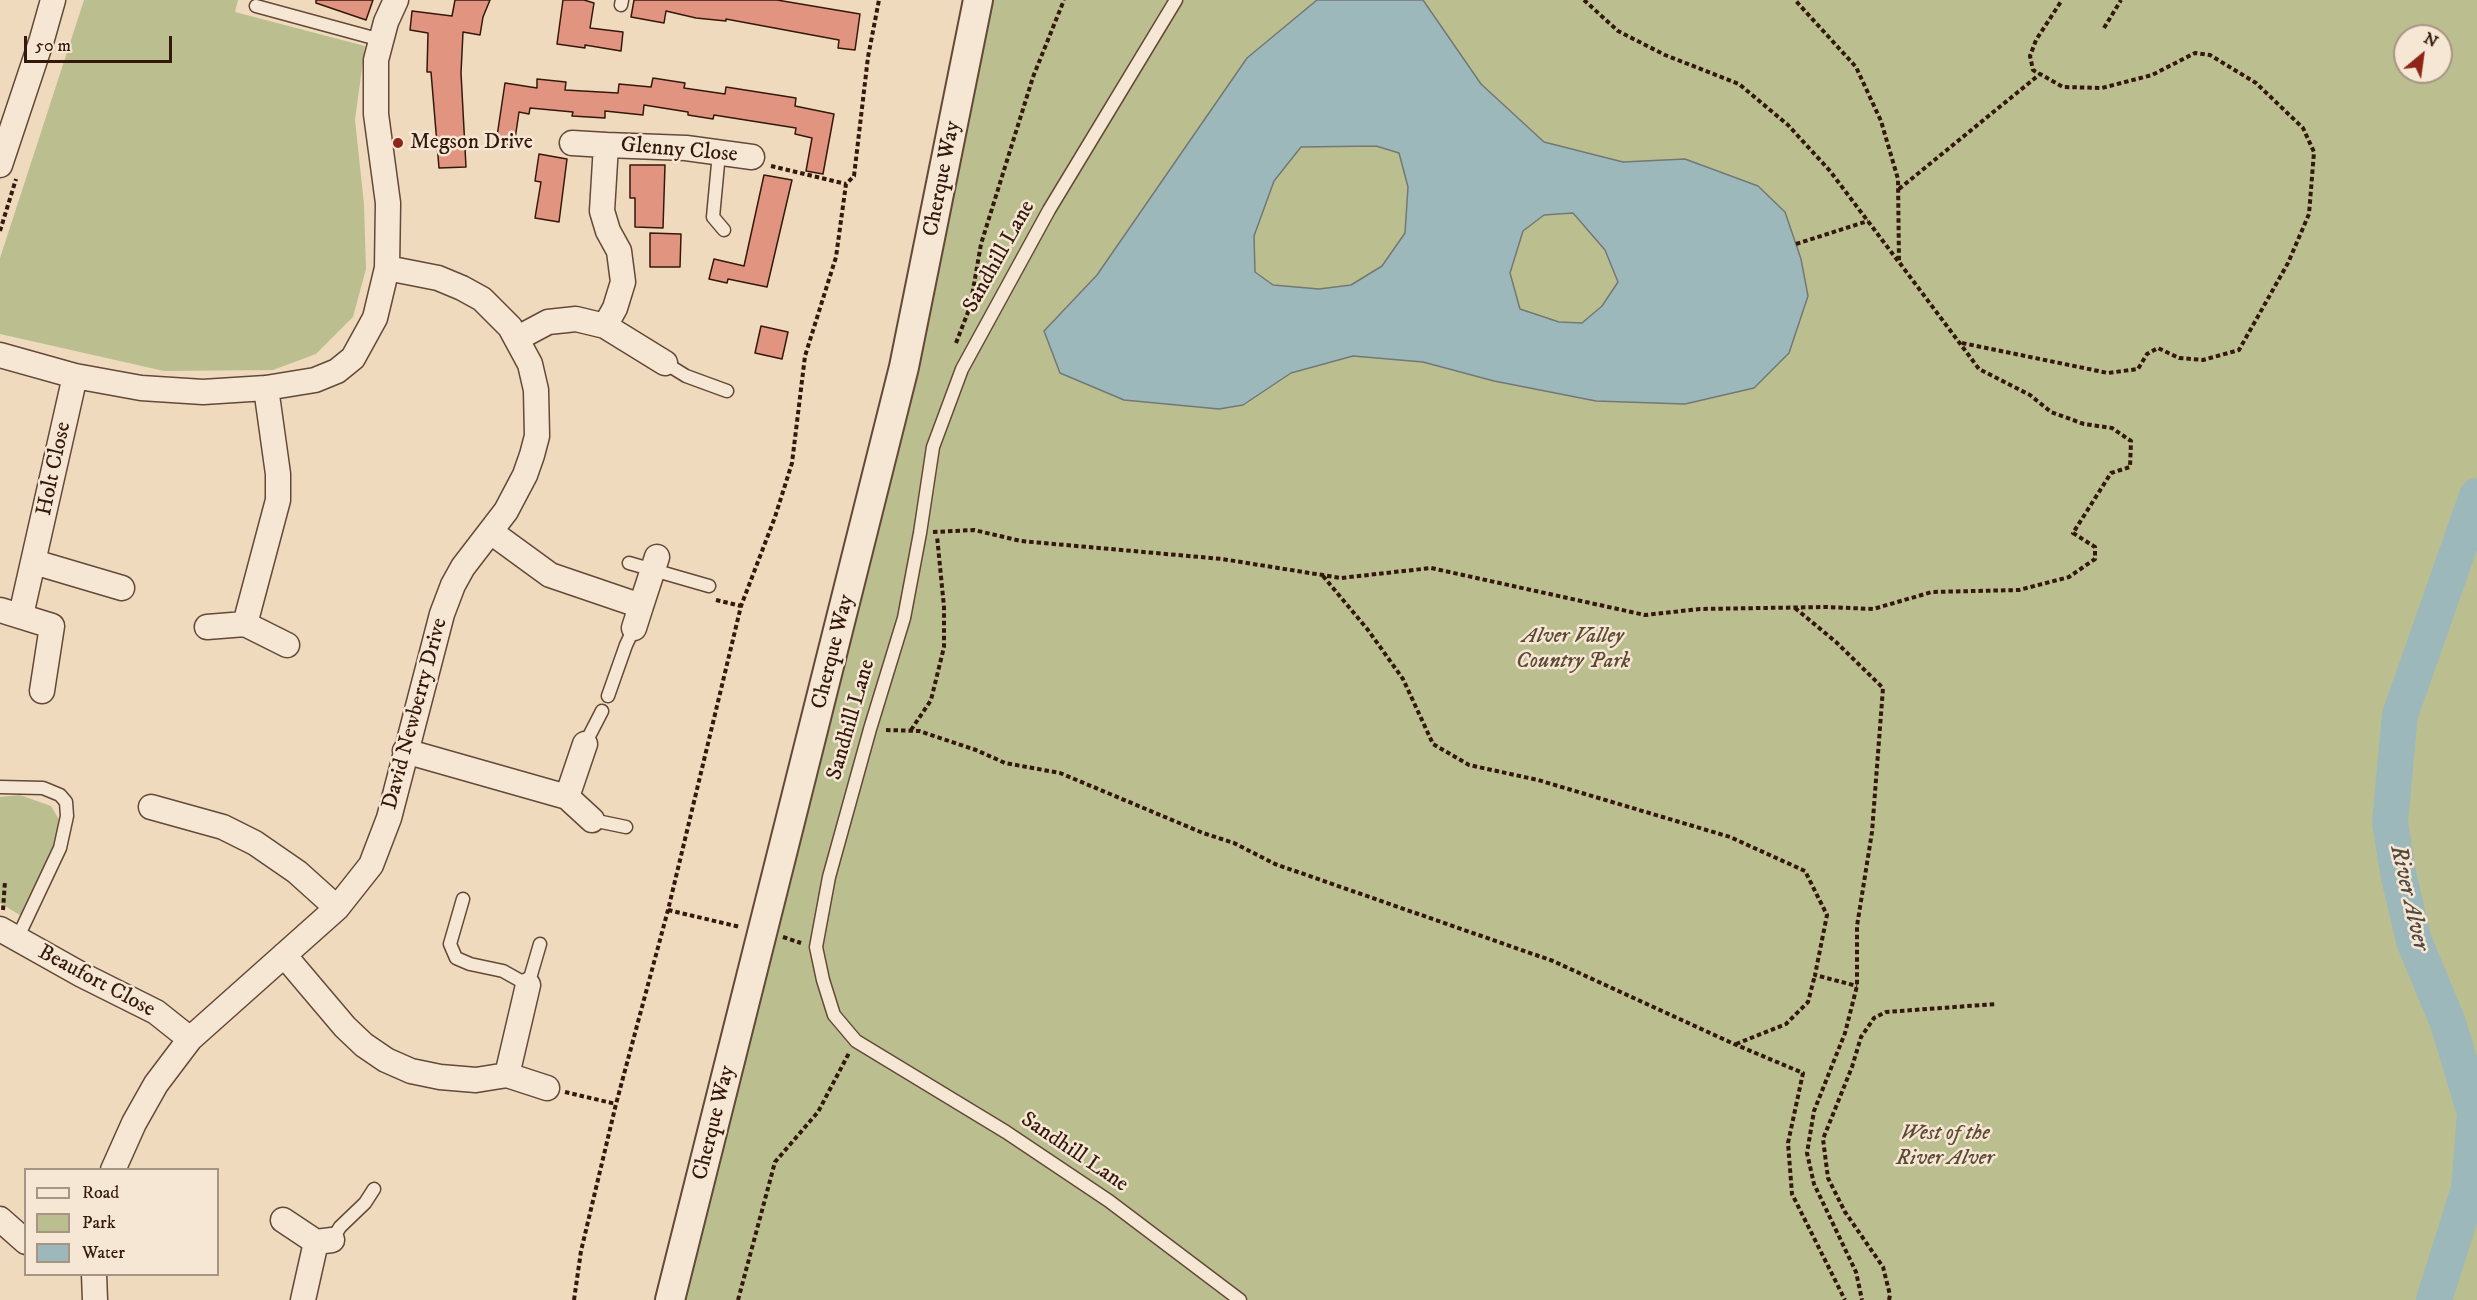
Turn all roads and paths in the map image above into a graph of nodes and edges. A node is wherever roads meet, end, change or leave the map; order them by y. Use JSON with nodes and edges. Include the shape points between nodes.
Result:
{"nodes":[{"id":1,"x":52,"y":0,"type":"edge"},
{"id":2,"x":396,"y":0,"type":"edge"},
{"id":3,"x":879,"y":0,"type":"edge"},
{"id":4,"x":978,"y":0,"type":"edge"},
{"id":5,"x":1064,"y":0,"type":"edge"},
{"id":6,"x":1176,"y":0,"type":"edge"},
{"id":7,"x":1584,"y":0,"type":"edge"},
{"id":8,"x":1795,"y":0,"type":"edge"},
{"id":9,"x":2062,"y":0,"type":"edge"},
{"id":10,"x":2121,"y":0,"type":"edge"},
{"id":11,"x":256,"y":6,"type":"dead end"},
{"id":12,"x":2104,"y":28,"type":"dead end"},
{"id":13,"x":381,"y":40,"type":"junction"},
{"id":14,"x":2040,"y":74,"type":"junction"},
{"id":15,"x":8,"y":115,"type":"edge"},
{"id":16,"x":572,"y":143,"type":"dead end"},
{"id":17,"x":606,"y":145,"type":"junction"},
{"id":18,"x":719,"y":153,"type":"junction"},
{"id":19,"x":752,"y":157,"type":"joint"},
{"id":20,"x":0,"y":165,"type":"edge"},
{"id":21,"x":846,"y":184,"type":"junction"},
{"id":22,"x":1898,"y":190,"type":"junction"},
{"id":23,"x":1868,"y":221,"type":"junction"},
{"id":24,"x":724,"y":230,"type":"dead end"},
{"id":25,"x":1796,"y":244,"type":"dead end"},
{"id":26,"x":1899,"y":262,"type":"junction"},
{"id":27,"x":387,"y":268,"type":"junction"},
{"id":28,"x":605,"y":326,"type":"junction"},
{"id":29,"x":518,"y":338,"type":"junction"},
{"id":30,"x":1961,"y":343,"type":"junction"},
{"id":31,"x":955,"y":349,"type":"dead end"},
{"id":32,"x":0,"y":355,"type":"edge"},
{"id":33,"x":665,"y":363,"type":"joint"},
{"id":34,"x":75,"y":376,"type":"junction"},
{"id":35,"x":266,"y":388,"type":"junction"},
{"id":36,"x":727,"y":391,"type":"dead end"},
{"id":37,"x":491,"y":532,"type":"junction"},
{"id":38,"x":937,"y":532,"type":"junction"},
{"id":39,"x":920,"y":533,"type":"junction"},
{"id":40,"x":34,"y":562,"type":"junction"},
{"id":41,"x":629,"y":563,"type":"dead end"},
{"id":42,"x":655,"y":563,"type":"junction"},
{"id":43,"x":1323,"y":576,"type":"junction"},
{"id":44,"x":709,"y":586,"type":"dead end"},
{"id":45,"x":123,"y":588,"type":"dead end"},
{"id":46,"x":1794,"y":607,"type":"junction"},
{"id":47,"x":10,"y":612,"type":"edge"},
{"id":48,"x":638,"y":617,"type":"junction"},
{"id":49,"x":245,"y":624,"type":"junction"},
{"id":50,"x":207,"y":627,"type":"dead end"},
{"id":51,"x":287,"y":645,"type":"dead end"},
{"id":52,"x":42,"y":691,"type":"dead end"},
{"id":53,"x":608,"y":696,"type":"dead end"},
{"id":54,"x":602,"y":711,"type":"dead end"},
{"id":55,"x":870,"y":729,"type":"junction"},
{"id":56,"x":910,"y":730,"type":"junction"},
{"id":57,"x":585,"y":744,"type":"joint"},
{"id":58,"x":405,"y":751,"type":"junction"},
{"id":59,"x":0,"y":788,"type":"edge"},
{"id":60,"x":567,"y":797,"type":"junction"},
{"id":61,"x":151,"y":807,"type":"dead end"},
{"id":62,"x":592,"y":820,"type":"joint"},
{"id":63,"x":626,"y":827,"type":"dead end"},
{"id":64,"x":5,"y":881,"type":"dead end"},
{"id":65,"x":463,"y":899,"type":"dead end"},
{"id":66,"x":337,"y":908,"type":"junction"},
{"id":67,"x":668,"y":910,"type":"junction"},
{"id":68,"x":6,"y":932,"type":"edge"},
{"id":69,"x":763,"y":932,"type":"junction"},
{"id":70,"x":540,"y":944,"type":"dead end"},
{"id":71,"x":816,"y":947,"type":"junction"},
{"id":72,"x":284,"y":955,"type":"junction"},
{"id":73,"x":1815,"y":975,"type":"junction"},
{"id":74,"x":528,"y":985,"type":"junction"},
{"id":75,"x":1857,"y":986,"type":"junction"},
{"id":76,"x":1996,"y":1004,"type":"dead end"},
{"id":77,"x":190,"y":1039,"type":"junction"},
{"id":78,"x":856,"y":1041,"type":"junction"},
{"id":79,"x":1734,"y":1044,"type":"junction"},
{"id":80,"x":507,"y":1074,"type":"junction"},
{"id":81,"x":547,"y":1088,"type":"joint"},
{"id":82,"x":616,"y":1104,"type":"junction"},
{"id":83,"x":114,"y":1168,"type":"edge"},
{"id":84,"x":374,"y":1189,"type":"dead end"},
{"id":85,"x":0,"y":1219,"type":"edge"},
{"id":86,"x":283,"y":1220,"type":"dead end"},
{"id":87,"x":24,"y":1240,"type":"edge"},
{"id":88,"x":324,"y":1241,"type":"junction"},
{"id":89,"x":94,"y":1276,"type":"edge"},
{"id":90,"x":95,"y":1300,"type":"edge"},
{"id":91,"x":303,"y":1300,"type":"edge"},
{"id":92,"x":574,"y":1300,"type":"edge"},
{"id":93,"x":670,"y":1300,"type":"edge"},
{"id":94,"x":738,"y":1300,"type":"edge"},
{"id":95,"x":1240,"y":1300,"type":"edge"},
{"id":96,"x":1845,"y":1300,"type":"edge"},
{"id":97,"x":1862,"y":1300,"type":"edge"},
{"id":98,"x":1889,"y":1300,"type":"edge"}],
"edges":[{"from":1,"to":15,"type":"street","via":[[42,39]]},
{"from":2,"to":13,"type":"street"},
{"from":3,"to":21,"type":"path","via":[[854,176]]},
{"from":4,"to":69,"type":"street","name":"Cherque Way","via":[[904,367]]},
{"from":5,"to":31,"type":"path","via":[[1033,77],[981,244],[970,307]]},
{"from":6,"to":39,"type":"lane","name":"Sandhill Lane","via":[[1048,210],[962,369],[933,447]]},
{"from":7,"to":23,"type":"path","via":[[1618,31],[1738,84],[1788,126],[1830,171]]},
{"from":8,"to":22,"type":"path","via":[[1856,68],[1881,121]]},
{"from":9,"to":14,"type":"path","via":[[2030,56],[2033,70]]},
{"from":10,"to":12,"type":"path"},
{"from":11,"to":13,"type":"lane"},
{"from":13,"to":27,"type":"street","via":[[376,60],[376,114],[388,202]]},
{"from":14,"to":22,"type":"path"},
{"from":14,"to":30,"type":"path","via":[[2063,87],[2102,88],[2152,75],[2195,53],[2210,55],[2256,82],[2303,128],[2314,152],[2309,214],[2288,263],[2239,350],[2204,360],[2179,357],[2158,348],[2147,354],[2138,369],[2108,373]]},
{"from":15,"to":20,"type":"street"},
{"from":16,"to":17,"type":"street","name":"Glenny Close"},
{"from":17,"to":18,"type":"street","name":"Glenny Close"},
{"from":17,"to":28,"type":"street","name":"Glenny Close","via":[[602,211],[619,251],[623,282]]},
{"from":18,"to":19,"type":"street","name":"Glenny Close"},
{"from":18,"to":24,"type":"lane","via":[[713,217]]},
{"from":19,"to":21,"type":"path","via":[[776,169]]},
{"from":21,"to":67,"type":"path","via":[[836,257],[805,356],[792,463],[741,606]]},
{"from":22,"to":26,"type":"path"},
{"from":23,"to":25,"type":"path"},
{"from":23,"to":26,"type":"path"},
{"from":26,"to":30,"type":"path"},
{"from":27,"to":29,"type":"street","name":"David Newberry Drive","via":[[438,278],[462,288],[482,299]]},
{"from":27,"to":35,"type":"street","via":[[375,318],[353,358],[337,371],[315,380]]},
{"from":28,"to":29,"type":"street","via":[[576,319],[548,322]]},
{"from":28,"to":33,"type":"street"},
{"from":29,"to":37,"type":"street","name":"David Newberry Drive","via":[[536,390],[537,436],[525,475]]},
{"from":30,"to":46,"type":"path","via":[[1979,369],[2030,395],[2051,412],[2084,424],[2112,428],[2131,441],[2130,467],[2112,473],[2073,533],[2096,547],[2095,558],[2068,577],[2019,590],[1932,592],[1873,609]]},
{"from":32,"to":34,"type":"street"},
{"from":33,"to":36,"type":"lane","via":[[686,376]]},
{"from":34,"to":35,"type":"street","via":[[174,391]]},
{"from":34,"to":40,"type":"street","name":"Holt Close"},
{"from":35,"to":49,"type":"street","via":[[278,500]]},
{"from":37,"to":48,"type":"street","via":[[550,575]]},
{"from":37,"to":58,"type":"street","name":"David Newberry Drive","via":[[453,585]]},
{"from":38,"to":39,"type":"path"},
{"from":38,"to":43,"type":"path","via":[[974,530],[1021,541],[1222,559]]},
{"from":38,"to":56,"type":"path","via":[[944,647],[931,700]]},
{"from":39,"to":55,"type":"lane","name":"Sandhill Lane","via":[[904,618]]},
{"from":40,"to":45,"type":"street"},
{"from":40,"to":47,"type":"street","name":"Holt Close"},
{"from":41,"to":42,"type":"lane"},
{"from":42,"to":44,"type":"lane"},
{"from":42,"to":48,"type":"street"},
{"from":43,"to":46,"type":"path","via":[[1341,578],[1431,568],[1645,615],[1700,609]]},
{"from":43,"to":73,"type":"path","via":[[1403,679],[1433,744],[1469,765],[1538,780],[1730,837],[1805,871],[1827,915]]},
{"from":46,"to":75,"type":"path","via":[[1883,688],[1872,832],[1857,926]]},
{"from":47,"to":52,"type":"street","name":"Holt Close","via":[[52,626]]},
{"from":48,"to":53,"type":"lane"},
{"from":49,"to":50,"type":"street"},
{"from":49,"to":51,"type":"street"},
{"from":54,"to":57,"type":"lane"},
{"from":55,"to":56,"type":"path"},
{"from":55,"to":71,"type":"lane","name":"Sandhill Lane","via":[[829,877]]},
{"from":56,"to":79,"type":"path","via":[[1005,763],[1060,774],[1234,843],[1275,864],[1552,961]]},
{"from":57,"to":60,"type":"street"},
{"from":58,"to":60,"type":"street"},
{"from":58,"to":66,"type":"street","name":"David Newberry Drive","via":[[381,842],[371,864]]},
{"from":59,"to":68,"type":"lane","via":[[43,788],[60,795],[66,802],[67,816],[60,848]]},
{"from":60,"to":62,"type":"street"},
{"from":61,"to":66,"type":"street","via":[[223,827],[255,843],[297,872]]},
{"from":62,"to":63,"type":"lane"},
{"from":64,"to":68,"type":"path"},
{"from":65,"to":74,"type":"lane","via":[[450,944],[456,958],[502,971]]},
{"from":66,"to":72,"type":"street","name":"David Newberry Drive"},
{"from":67,"to":69,"type":"path"},
{"from":67,"to":82,"type":"path"},
{"from":68,"to":77,"type":"street","name":"Beaufort Close","via":[[156,1012]]},
{"from":69,"to":71,"type":"path"},
{"from":69,"to":93,"type":"street","name":"Cherque Way"},
{"from":70,"to":74,"type":"lane"},
{"from":71,"to":78,"type":"lane","name":"Sandhill Lane","via":[[834,1015]]},
{"from":72,"to":77,"type":"street","name":"David Newberry Drive"},
{"from":72,"to":80,"type":"street","via":[[345,1027],[387,1060],[411,1071],[440,1077],[476,1080]]},
{"from":73,"to":75,"type":"path"},
{"from":73,"to":79,"type":"path","via":[[1808,1002],[1786,1024]]},
{"from":74,"to":80,"type":"street"},
{"from":75,"to":97,"type":"path","via":[[1845,1033],[1814,1111],[1807,1153],[1814,1184],[1856,1272]]},
{"from":76,"to":98,"type":"path","via":[[1886,1012],[1874,1018],[1861,1037],[1824,1139],[1828,1178],[1845,1212],[1883,1267]]},
{"from":77,"to":83,"type":"street","name":"David Newberry Drive","via":[[156,1084]]},
{"from":78,"to":94,"type":"path","via":[[818,1112],[775,1162]]},
{"from":78,"to":95,"type":"lane","name":"Sandhill Lane","via":[[1006,1132],[1109,1201]]},
{"from":79,"to":96,"type":"path","via":[[1803,1073],[1788,1143],[1792,1194]]},
{"from":80,"to":81,"type":"street"},
{"from":81,"to":82,"type":"path"},
{"from":82,"to":92,"type":"path","via":[[581,1251]]},
{"from":84,"to":88,"type":"lane","via":[[366,1203]]},
{"from":85,"to":87,"type":"street"},
{"from":86,"to":88,"type":"street"},
{"from":88,"to":91,"type":"street"},
{"from":89,"to":90,"type":"street"}]}
